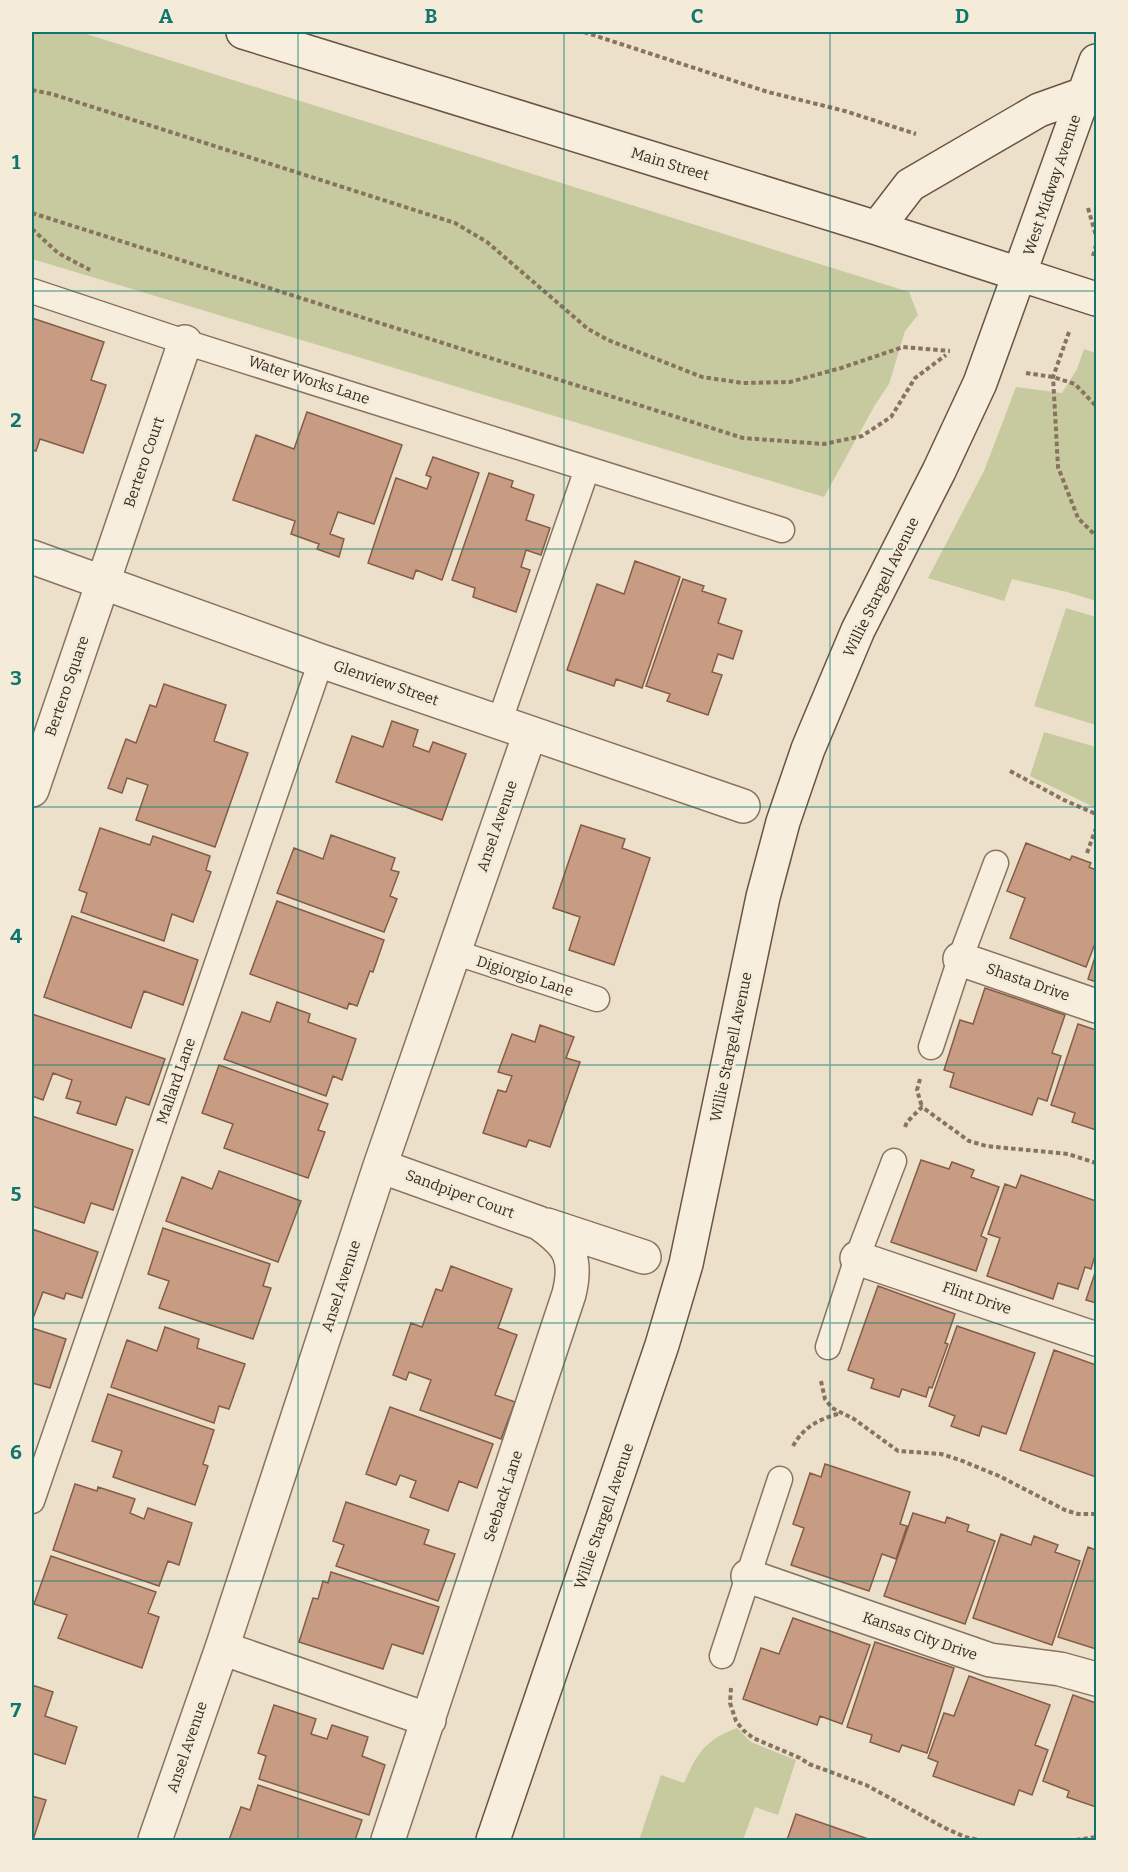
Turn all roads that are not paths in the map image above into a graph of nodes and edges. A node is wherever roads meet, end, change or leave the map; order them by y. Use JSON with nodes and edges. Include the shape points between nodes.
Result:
{"nodes":[{"id":1,"x":243,"y":32,"type":"edge"},
{"id":2,"x":1096,"y":61,"type":"edge"},
{"id":3,"x":1084,"y":94,"type":"junction"},
{"id":4,"x":877,"y":228,"type":"junction"},
{"id":5,"x":1021,"y":274,"type":"junction"},
{"id":6,"x":32,"y":291,"type":"edge"},
{"id":7,"x":1096,"y":299,"type":"edge"},
{"id":8,"x":185,"y":342,"type":"junction"},
{"id":9,"x":587,"y":469,"type":"junction"},
{"id":10,"x":782,"y":530,"type":"dead end"},
{"id":11,"x":32,"y":557,"type":"edge"},
{"id":12,"x":102,"y":583,"type":"junction"},
{"id":13,"x":321,"y":661,"type":"junction"},
{"id":14,"x":499,"y":723,"type":"junction"},
{"id":15,"x":530,"y":733,"type":"junction"},
{"id":16,"x":32,"y":790,"type":"edge"},
{"id":17,"x":743,"y":806,"type":"dead end"},
{"id":18,"x":996,"y":862,"type":"dead end"},
{"id":19,"x":454,"y":952,"type":"junction"},
{"id":20,"x":960,"y":959,"type":"junction"},
{"id":21,"x":597,"y":999,"type":"dead end"},
{"id":22,"x":1096,"y":1006,"type":"edge"},
{"id":23,"x":931,"y":1047,"type":"dead end"},
{"id":24,"x":894,"y":1161,"type":"road end"},
{"id":25,"x":380,"y":1166,"type":"junction"},
{"id":26,"x":539,"y":1223,"type":"junction"},
{"id":27,"x":644,"y":1257,"type":"dead end"},
{"id":28,"x":857,"y":1258,"type":"junction"},
{"id":29,"x":574,"y":1273,"type":"joint"},
{"id":30,"x":1096,"y":1339,"type":"edge"},
{"id":31,"x":828,"y":1347,"type":"road end"},
{"id":32,"x":780,"y":1479,"type":"road end"},
{"id":33,"x":32,"y":1501,"type":"edge"},
{"id":34,"x":748,"y":1576,"type":"junction"},
{"id":35,"x":222,"y":1648,"type":"junction"},
{"id":36,"x":722,"y":1656,"type":"road end"},
{"id":37,"x":1096,"y":1679,"type":"edge"},
{"id":38,"x":429,"y":1720,"type":"junction"},
{"id":39,"x":155,"y":1840,"type":"edge"},
{"id":40,"x":388,"y":1840,"type":"edge"},
{"id":41,"x":493,"y":1840,"type":"edge"}],
"edges":[{"from":1,"to":4,"type":"street","name":"Main Street"},
{"from":2,"to":3,"type":"street","name":"West Midway Avenue"},
{"from":3,"to":4,"type":"street","via":[[1039,110],[910,185]]},
{"from":3,"to":5,"type":"street","name":"West Midway Avenue"},
{"from":4,"to":5,"type":"street","name":"Main Street"},
{"from":5,"to":7,"type":"street","name":"Main Street"},
{"from":5,"to":41,"type":"street","name":"Willie Stargell Avenue","via":[[980,383],[858,630],[808,748],[783,822],[763,897],[686,1264]]},
{"from":6,"to":8,"type":"lane","name":"Water Works Lane"},
{"from":8,"to":9,"type":"lane","name":"Water Works Lane"},
{"from":8,"to":12,"type":"street","name":"Bertero Court"},
{"from":9,"to":10,"type":"lane","name":"Water Works Lane"},
{"from":9,"to":14,"type":"lane"},
{"from":11,"to":12,"type":"street","name":"Glenview Street"},
{"from":12,"to":13,"type":"street","name":"Glenview Street"},
{"from":12,"to":16,"type":"street","name":"Bertero Square"},
{"from":13,"to":14,"type":"street","name":"Glenview Street"},
{"from":13,"to":33,"type":"lane","name":"Mallard Lane"},
{"from":14,"to":15,"type":"street","name":"Glenview Street"},
{"from":15,"to":17,"type":"street","name":"Glenview Street"},
{"from":15,"to":19,"type":"street","name":"Ansel Avenue"},
{"from":18,"to":20,"type":"lane"},
{"from":19,"to":21,"type":"lane","name":"Digiorgio Lane"},
{"from":19,"to":25,"type":"street","name":"Ansel Avenue"},
{"from":20,"to":22,"type":"street","name":"Shasta Drive"},
{"from":20,"to":23,"type":"lane"},
{"from":24,"to":28,"type":"lane"},
{"from":25,"to":26,"type":"street","name":"Sandpiper Court"},
{"from":25,"to":35,"type":"street","name":"Ansel Avenue"},
{"from":26,"to":27,"type":"street","name":"Sandpiper Court"},
{"from":26,"to":29,"type":"street","name":"Sandpiper Court","via":[[569,1250]]},
{"from":28,"to":30,"type":"street","name":"Flint Drive"},
{"from":28,"to":31,"type":"lane"},
{"from":29,"to":38,"type":"street","name":"Seeback Lane"},
{"from":32,"to":34,"type":"lane"},
{"from":34,"to":36,"type":"lane"},
{"from":34,"to":37,"type":"street","name":"Kansas City Drive","via":[[990,1660],[1060,1669]]},
{"from":35,"to":38,"type":"street"},
{"from":35,"to":39,"type":"street","name":"Ansel Avenue"},
{"from":38,"to":40,"type":"street","name":"Seeback Lane"}]}
